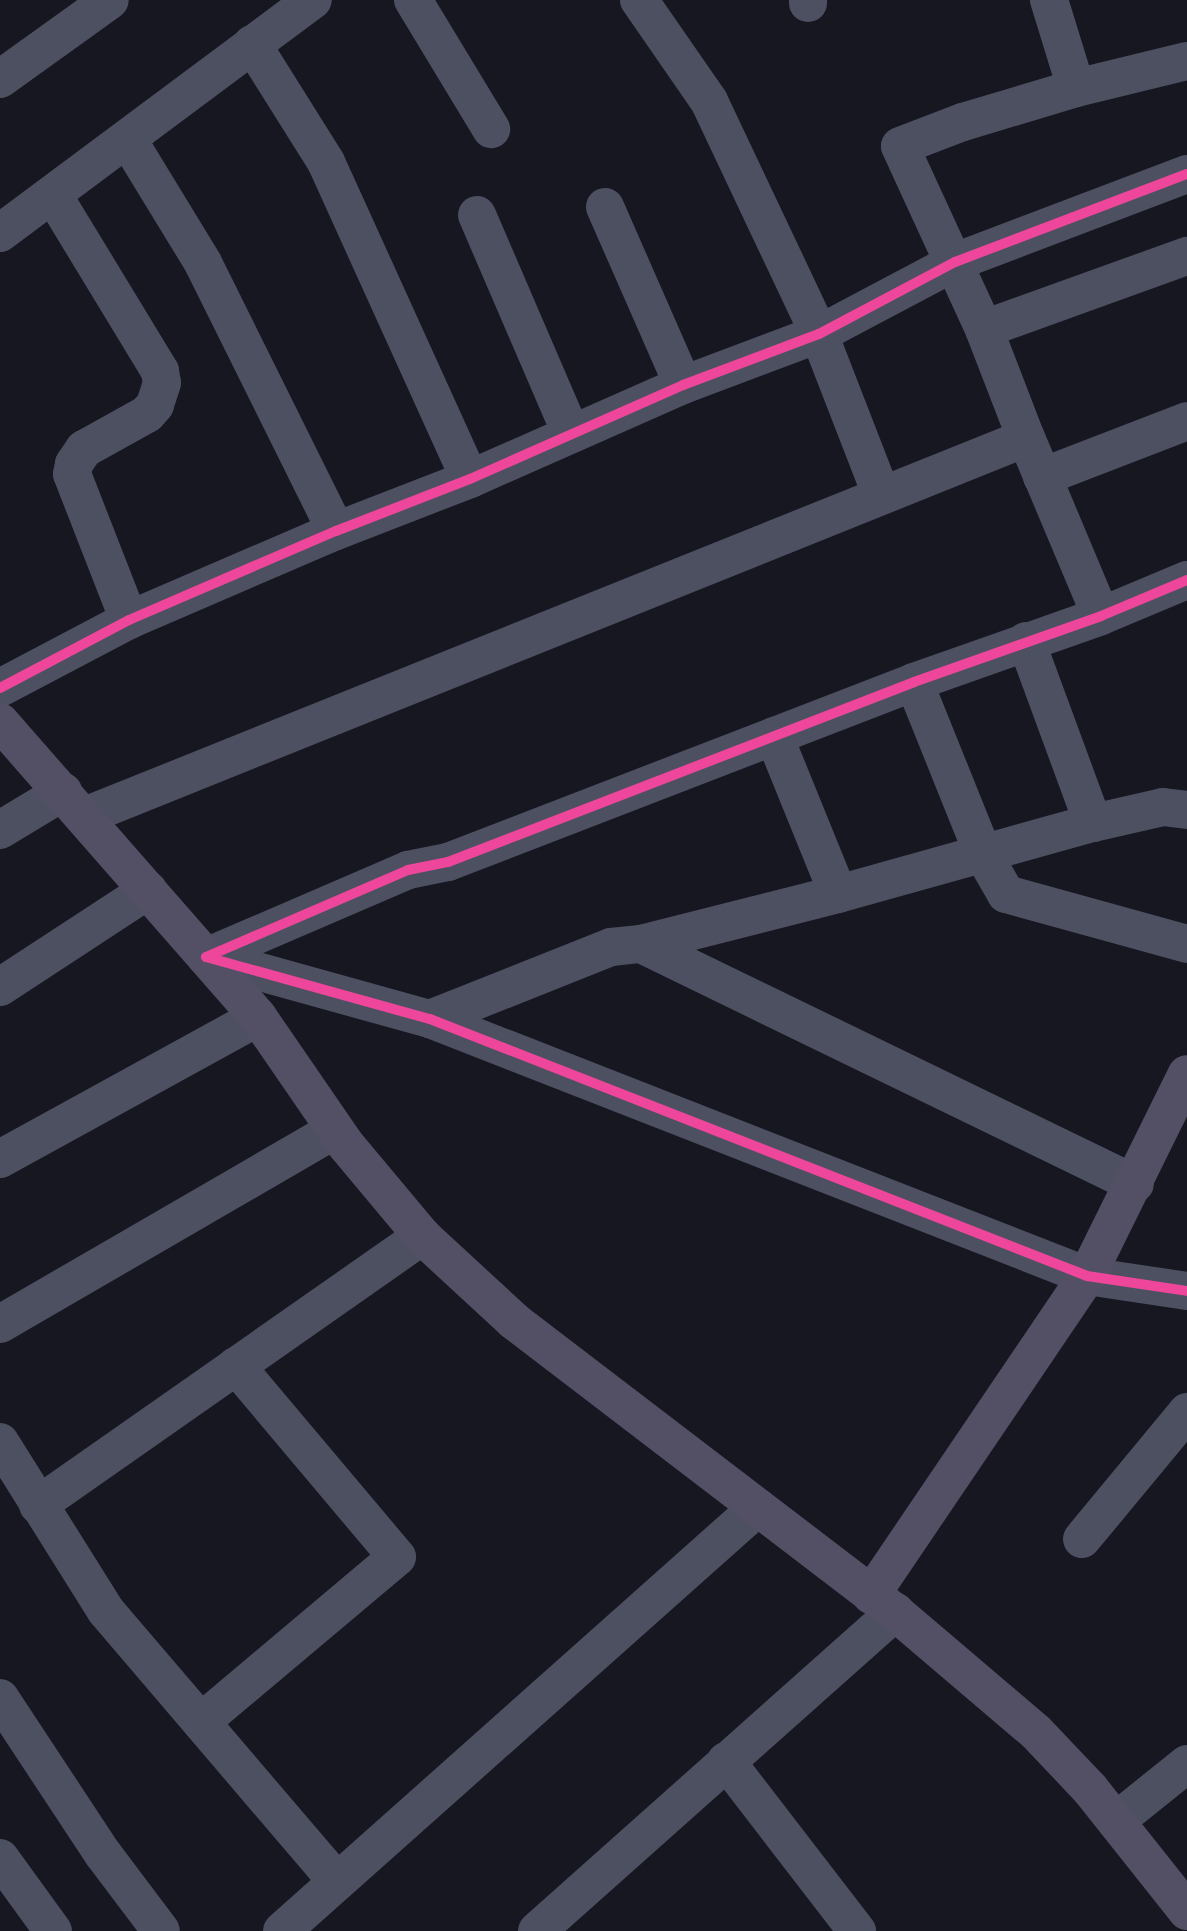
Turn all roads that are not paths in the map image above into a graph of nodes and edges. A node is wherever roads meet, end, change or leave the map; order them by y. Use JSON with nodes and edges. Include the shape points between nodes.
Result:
{"nodes":[{"id":1,"x":110,"y":0,"type":"edge"},
{"id":2,"x":313,"y":0,"type":"edge"},
{"id":3,"x":413,"y":0,"type":"edge"},
{"id":4,"x":639,"y":0,"type":"edge"},
{"id":5,"x":1049,"y":0,"type":"edge"},
{"id":6,"x":252,"y":44,"type":"junction"},
{"id":7,"x":1187,"y":61,"type":"edge"},
{"id":8,"x":0,"y":79,"type":"edge"},
{"id":9,"x":1076,"y":88,"type":"junction"},
{"id":10,"x":491,"y":129,"type":"dead end"},
{"id":11,"x":128,"y":139,"type":"junction"},
{"id":12,"x":1187,"y":174,"type":"edge"},
{"id":13,"x":52,"y":195,"type":"junction"},
{"id":14,"x":605,"y":207,"type":"dead end"},
{"id":15,"x":477,"y":215,"type":"dead end"},
{"id":16,"x":0,"y":233,"type":"edge"},
{"id":17,"x":1187,"y":256,"type":"edge"},
{"id":18,"x":955,"y":262,"type":"junction"},
{"id":19,"x":984,"y":329,"type":"junction"},
{"id":20,"x":819,"y":334,"type":"junction"},
{"id":21,"x":683,"y":385,"type":"junction"},
{"id":22,"x":1187,"y":421,"type":"edge"},
{"id":23,"x":572,"y":432,"type":"junction"},
{"id":24,"x":1026,"y":438,"type":"junction"},
{"id":25,"x":1042,"y":477,"type":"junction"},
{"id":26,"x":470,"y":479,"type":"junction"},
{"id":27,"x":881,"y":494,"type":"junction"},
{"id":28,"x":335,"y":531,"type":"junction"},
{"id":29,"x":1186,"y":583,"type":"edge"},
{"id":30,"x":1101,"y":616,"type":"junction"},
{"id":31,"x":129,"y":620,"type":"junction"},
{"id":32,"x":1026,"y":641,"type":"junction"},
{"id":33,"x":914,"y":682,"type":"junction"},
{"id":34,"x":0,"y":688,"type":"edge"},
{"id":35,"x":0,"y":722,"type":"edge"},
{"id":36,"x":774,"y":736,"type":"junction"},
{"id":37,"x":74,"y":804,"type":"junction"},
{"id":38,"x":1187,"y":810,"type":"edge"},
{"id":39,"x":1093,"y":823,"type":"junction"},
{"id":40,"x":0,"y":830,"type":"edge"},
{"id":41,"x":983,"y":854,"type":"junction"},
{"id":42,"x":148,"y":890,"type":"junction"},
{"id":43,"x":838,"y":894,"type":"junction"},
{"id":44,"x":642,"y":944,"type":"junction"},
{"id":45,"x":1187,"y":944,"type":"edge"},
{"id":46,"x":206,"y":957,"type":"junction"},
{"id":47,"x":0,"y":987,"type":"edge"},
{"id":48,"x":258,"y":1017,"type":"junction"},
{"id":49,"x":430,"y":1019,"type":"junction"},
{"id":50,"x":1187,"y":1074,"type":"edge"},
{"id":51,"x":335,"y":1129,"type":"junction"},
{"id":52,"x":0,"y":1159,"type":"edge"},
{"id":53,"x":1135,"y":1184,"type":"junction"},
{"id":54,"x":422,"y":1236,"type":"junction"},
{"id":55,"x":1087,"y":1276,"type":"junction"},
{"id":56,"x":1187,"y":1291,"type":"edge"},
{"id":57,"x":0,"y":1324,"type":"edge"},
{"id":58,"x":236,"y":1366,"type":"junction"},
{"id":59,"x":1187,"y":1412,"type":"edge"},
{"id":60,"x":0,"y":1442,"type":"edge"},
{"id":61,"x":38,"y":1505,"type":"junction"},
{"id":62,"x":758,"y":1507,"type":"junction"},
{"id":63,"x":1082,"y":1539,"type":"dead end"},
{"id":64,"x":883,"y":1603,"type":"junction"},
{"id":65,"x":0,"y":1698,"type":"edge"},
{"id":66,"x":201,"y":1722,"type":"junction"},
{"id":67,"x":726,"y":1761,"type":"junction"},
{"id":68,"x":1187,"y":1764,"type":"edge"},
{"id":69,"x":1116,"y":1821,"type":"junction"},
{"id":70,"x":0,"y":1858,"type":"edge"},
{"id":71,"x":337,"y":1881,"type":"junction"},
{"id":72,"x":1187,"y":1911,"type":"edge"},
{"id":73,"x":554,"y":1925,"type":"edge"},
{"id":74,"x":53,"y":1931,"type":"edge"},
{"id":75,"x":161,"y":1931,"type":"edge"},
{"id":76,"x":282,"y":1931,"type":"edge"},
{"id":77,"x":857,"y":1931,"type":"edge"}],
"edges":[{"from":1,"to":8,"type":"street"},
{"from":2,"to":6,"type":"street"},
{"from":3,"to":10,"type":"street"},
{"from":4,"to":20,"type":"street","via":[[709,100]]},
{"from":5,"to":9,"type":"street"},
{"from":6,"to":11,"type":"street"},
{"from":6,"to":26,"type":"street","via":[[326,162]]},
{"from":7,"to":9,"type":"street"},
{"from":9,"to":18,"type":"street","via":[[900,146]]},
{"from":11,"to":13,"type":"street"},
{"from":11,"to":28,"type":"street","via":[[204,264]]},
{"from":12,"to":18,"type":"street"},
{"from":13,"to":16,"type":"street"},
{"from":13,"to":31,"type":"street","via":[[160,371],[162,383],[148,414],[84,449],[72,474]]},
{"from":14,"to":21,"type":"street"},
{"from":15,"to":23,"type":"street"},
{"from":17,"to":19,"type":"street"},
{"from":18,"to":19,"type":"street"},
{"from":18,"to":20,"type":"street"},
{"from":19,"to":24,"type":"street"},
{"from":20,"to":21,"type":"street"},
{"from":20,"to":27,"type":"street"},
{"from":21,"to":23,"type":"street"},
{"from":22,"to":25,"type":"street"},
{"from":23,"to":26,"type":"street"},
{"from":24,"to":25,"type":"street"},
{"from":24,"to":27,"type":"street"},
{"from":25,"to":30,"type":"street"},
{"from":26,"to":28,"type":"street"},
{"from":27,"to":37,"type":"street"},
{"from":28,"to":31,"type":"street"},
{"from":29,"to":30,"type":"street"},
{"from":30,"to":32,"type":"street"},
{"from":31,"to":34,"type":"street"},
{"from":32,"to":33,"type":"street"},
{"from":32,"to":39,"type":"street"},
{"from":33,"to":36,"type":"street"},
{"from":33,"to":41,"type":"street"},
{"from":35,"to":37,"type":"main road"},
{"from":36,"to":43,"type":"street"},
{"from":36,"to":46,"type":"street","via":[[448,862],[408,870]]},
{"from":37,"to":40,"type":"street"},
{"from":37,"to":42,"type":"main road"},
{"from":38,"to":39,"type":"street","via":[[1163,807]]},
{"from":39,"to":41,"type":"street"},
{"from":41,"to":43,"type":"street"},
{"from":41,"to":45,"type":"street","via":[[1006,894]]},
{"from":42,"to":46,"type":"main road"},
{"from":42,"to":47,"type":"street"},
{"from":43,"to":44,"type":"street"},
{"from":44,"to":49,"type":"street","via":[[611,947]]},
{"from":44,"to":53,"type":"street"},
{"from":46,"to":48,"type":"main road"},
{"from":46,"to":49,"type":"street"},
{"from":48,"to":51,"type":"main road"},
{"from":48,"to":52,"type":"street"},
{"from":49,"to":55,"type":"street"},
{"from":50,"to":53,"type":"main road"},
{"from":51,"to":54,"type":"main road"},
{"from":51,"to":57,"type":"street"},
{"from":53,"to":55,"type":"main road"},
{"from":54,"to":58,"type":"street"},
{"from":54,"to":62,"type":"main road","via":[[514,1321]]},
{"from":55,"to":56,"type":"street"},
{"from":55,"to":64,"type":"main road"},
{"from":58,"to":61,"type":"street"},
{"from":58,"to":66,"type":"street","via":[[397,1557]]},
{"from":59,"to":63,"type":"street"},
{"from":60,"to":61,"type":"street"},
{"from":61,"to":66,"type":"street","via":[[106,1611]]},
{"from":62,"to":64,"type":"main road"},
{"from":62,"to":71,"type":"street"},
{"from":64,"to":67,"type":"street"},
{"from":64,"to":69,"type":"main road","via":[[1036,1732]]},
{"from":65,"to":75,"type":"street","via":[[103,1854]]},
{"from":66,"to":71,"type":"street"},
{"from":67,"to":73,"type":"street"},
{"from":67,"to":77,"type":"street"},
{"from":68,"to":69,"type":"street"},
{"from":69,"to":72,"type":"main road"},
{"from":70,"to":74,"type":"street"},
{"from":71,"to":76,"type":"street"}]}
